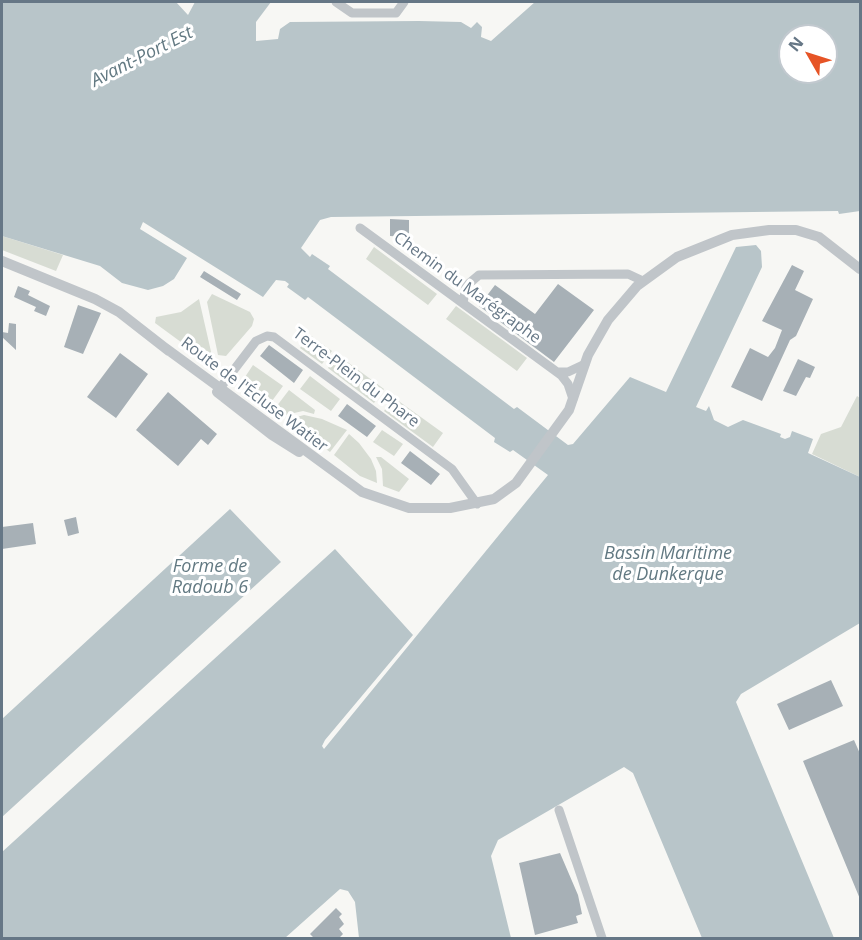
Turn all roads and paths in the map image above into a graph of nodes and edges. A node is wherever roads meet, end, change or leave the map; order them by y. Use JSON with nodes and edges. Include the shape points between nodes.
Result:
{"nodes":[{"id":1,"x":336,"y":2,"type":"edge"},
{"id":2,"x":404,"y":2,"type":"edge"},
{"id":3,"x":360,"y":228,"type":"dead end"},
{"id":4,"x":2,"y":261,"type":"edge"},
{"id":5,"x":861,"y":269,"type":"edge"},
{"id":6,"x":643,"y":281,"type":"junction"},
{"id":7,"x":463,"y":303,"type":"junction"},
{"id":8,"x":585,"y":364,"type":"junction"},
{"id":9,"x":557,"y":372,"type":"junction"},
{"id":10,"x":219,"y":390,"type":"junction"},
{"id":11,"x":573,"y":400,"type":"junction"},
{"id":12,"x":477,"y":504,"type":"junction"},
{"id":13,"x":559,"y":810,"type":"dead end"},
{"id":14,"x":602,"y":939,"type":"edge"}],
"edges":[{"from":1,"to":2,"type":"street","via":[[352,14],[396,13]]},
{"from":3,"to":7,"type":"street","name":"Chemin du Marégraphe"},
{"from":4,"to":10,"type":"street","name":"Route de l'Écluse Watier","via":[[119,312]]},
{"from":5,"to":6,"type":"street","name":"Route de l'Écluse Watier","via":[[819,237],[776,229],[705,244],[677,256]]},
{"from":6,"to":7,"type":"street","via":[[628,274],[479,275],[466,286]]},
{"from":6,"to":8,"type":"street","name":"Route de l'Écluse Watier","via":[[608,320]]},
{"from":7,"to":9,"type":"street","name":"Chemin du Marégraphe"},
{"from":8,"to":9,"type":"street","via":[[572,371]]},
{"from":8,"to":11,"type":"street","name":"Route de l'Écluse Watier"},
{"from":9,"to":11,"type":"street","name":"Chemin du Marégraphe","via":[[568,384]]},
{"from":10,"to":12,"type":"street","name":"Route de l'Écluse Watier","via":[[272,435],[362,492],[403,507],[435,509]]},
{"from":10,"to":12,"type":"street","name":"Terre-Plein du Phare","via":[[256,341],[274,337],[452,469]]},
{"from":11,"to":12,"type":"street","name":"Route de l'Écluse Watier","via":[[504,494]]},
{"from":13,"to":14,"type":"street"}]}
